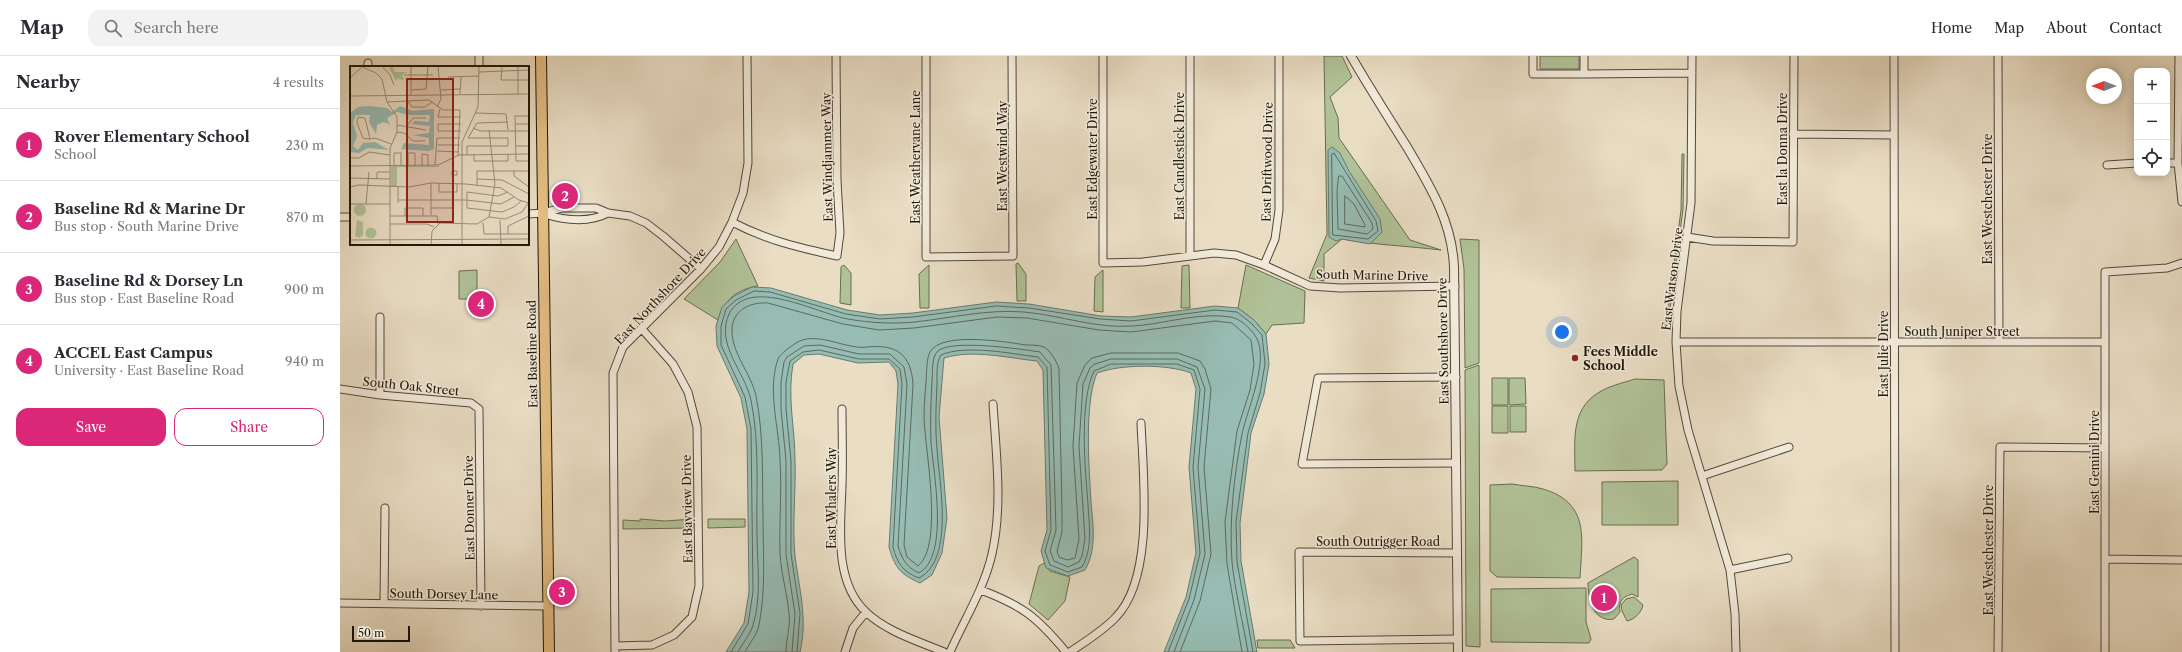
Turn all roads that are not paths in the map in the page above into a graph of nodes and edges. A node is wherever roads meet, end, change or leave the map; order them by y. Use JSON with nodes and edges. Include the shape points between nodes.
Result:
{"nodes":[{"id":1,"x":541,"y":56,"type":"edge"},
{"id":2,"x":747,"y":56,"type":"edge"},
{"id":3,"x":836,"y":56,"type":"edge"},
{"id":4,"x":926,"y":56,"type":"edge"},
{"id":5,"x":1012,"y":56,"type":"edge"},
{"id":6,"x":1103,"y":56,"type":"edge"},
{"id":7,"x":1190,"y":56,"type":"edge"},
{"id":8,"x":1279,"y":56,"type":"edge"},
{"id":9,"x":1351,"y":56,"type":"edge"},
{"id":10,"x":1533,"y":56,"type":"edge"},
{"id":11,"x":1584,"y":56,"type":"edge"},
{"id":12,"x":1692,"y":56,"type":"edge"},
{"id":13,"x":1794,"y":56,"type":"edge"},
{"id":14,"x":1894,"y":56,"type":"edge"},
{"id":15,"x":1998,"y":56,"type":"edge"},
{"id":16,"x":2179,"y":56,"type":"edge"},
{"id":17,"x":1692,"y":73,"type":"junction"},
{"id":18,"x":1584,"y":74,"type":"junction"},
{"id":19,"x":1793,"y":134,"type":"junction"},
{"id":20,"x":1894,"y":134,"type":"junction"},
{"id":21,"x":2134,"y":162,"type":"edge"},
{"id":22,"x":2170,"y":162,"type":"edge"},
{"id":23,"x":2178,"y":162,"type":"junction"},
{"id":24,"x":2107,"y":165,"type":"dead end"},
{"id":25,"x":2182,"y":202,"type":"edge"},
{"id":26,"x":543,"y":213,"type":"junction"},
{"id":27,"x":608,"y":213,"type":"junction"},
{"id":28,"x":529,"y":214,"type":"edge"},
{"id":29,"x":732,"y":222,"type":"junction"},
{"id":30,"x":1687,"y":237,"type":"junction"},
{"id":31,"x":1014,"y":256,"type":"joint"},
{"id":32,"x":1190,"y":256,"type":"junction"},
{"id":33,"x":1103,"y":263,"type":"joint"},
{"id":34,"x":2182,"y":263,"type":"edge"},
{"id":35,"x":1264,"y":265,"type":"junction"},
{"id":36,"x":701,"y":269,"type":"junction"},
{"id":37,"x":1454,"y":286,"type":"junction"},
{"id":38,"x":380,"y":316,"type":"dead end"},
{"id":39,"x":642,"y":329,"type":"junction"},
{"id":40,"x":1676,"y":342,"type":"junction"},
{"id":41,"x":1999,"y":342,"type":"junction"},
{"id":42,"x":2104,"y":342,"type":"junction"},
{"id":43,"x":1894,"y":343,"type":"junction"},
{"id":44,"x":1456,"y":377,"type":"junction"},
{"id":45,"x":340,"y":389,"type":"edge"},
{"id":46,"x":380,"y":395,"type":"junction"},
{"id":47,"x":993,"y":404,"type":"dead end"},
{"id":48,"x":478,"y":409,"type":"joint"},
{"id":49,"x":842,"y":409,"type":"dead end"},
{"id":50,"x":1141,"y":423,"type":"dead end"},
{"id":51,"x":1789,"y":447,"type":"dead end"},
{"id":52,"x":2105,"y":448,"type":"junction"},
{"id":53,"x":1456,"y":462,"type":"junction"},
{"id":54,"x":1702,"y":476,"type":"junction"},
{"id":55,"x":385,"y":508,"type":"dead end"},
{"id":56,"x":1457,"y":553,"type":"junction"},
{"id":57,"x":1788,"y":558,"type":"dead end"},
{"id":58,"x":2105,"y":559,"type":"junction"},
{"id":59,"x":2182,"y":560,"type":"edge"},
{"id":60,"x":1730,"y":570,"type":"junction"},
{"id":61,"x":980,"y":590,"type":"junction"},
{"id":62,"x":340,"y":603,"type":"edge"},
{"id":63,"x":384,"y":603,"type":"junction"},
{"id":64,"x":481,"y":606,"type":"junction"},
{"id":65,"x":548,"y":606,"type":"junction"},
{"id":66,"x":866,"y":612,"type":"junction"},
{"id":67,"x":1458,"y":639,"type":"junction"},
{"id":68,"x":615,"y":649,"type":"edge"},
{"id":69,"x":549,"y":652,"type":"edge"},
{"id":70,"x":845,"y":652,"type":"edge"},
{"id":71,"x":944,"y":652,"type":"edge"},
{"id":72,"x":950,"y":652,"type":"edge"},
{"id":73,"x":1066,"y":652,"type":"edge"},
{"id":74,"x":1070,"y":652,"type":"edge"},
{"id":75,"x":1458,"y":652,"type":"edge"},
{"id":76,"x":1736,"y":652,"type":"edge"},
{"id":77,"x":1895,"y":652,"type":"edge"},
{"id":78,"x":1998,"y":652,"type":"edge"},
{"id":79,"x":2105,"y":652,"type":"edge"}],
"edges":[{"from":1,"to":26,"type":"main road","name":"East Baseline Road"},
{"from":2,"to":29,"type":"street","name":"East Northshore Drive","via":[[748,162],[743,193]]},
{"from":3,"to":29,"type":"street","name":"East Windjammer Way","via":[[840,233],[837,256],[786,245],[757,235]]},
{"from":4,"to":31,"type":"street","name":"East Weathervane Lane","via":[[926,257]]},
{"from":5,"to":31,"type":"street","name":"East Westwind Way"},
{"from":6,"to":33,"type":"street","name":"East Edgewater Drive"},
{"from":7,"to":32,"type":"street","name":"East Candlestick Drive"},
{"from":8,"to":35,"type":"street","name":"East Driftwood Drive","via":[[1279,210],[1276,239]]},
{"from":9,"to":37,"type":"street","name":"East Southshore Drive","via":[[1440,205],[1452,242]]},
{"from":10,"to":18,"type":"street","via":[[1533,74]]},
{"from":11,"to":18,"type":"street"},
{"from":12,"to":17,"type":"street","name":"East Watson Drive"},
{"from":13,"to":19,"type":"street","name":"East la Donna Drive"},
{"from":14,"to":20,"type":"street","name":"East Julie Drive"},
{"from":15,"to":41,"type":"street","name":"East Westchester Drive"},
{"from":16,"to":23,"type":"street"},
{"from":17,"to":18,"type":"street"},
{"from":17,"to":30,"type":"street","name":"East Watson Drive","via":[[1692,182]]},
{"from":19,"to":20,"type":"street"},
{"from":19,"to":30,"type":"street","name":"East la Donna Drive","via":[[1793,242],[1719,242]]},
{"from":20,"to":43,"type":"street","name":"East Julie Drive"},
{"from":21,"to":24,"type":"street"},
{"from":22,"to":23,"type":"street"},
{"from":23,"to":25,"type":"street"},
{"from":26,"to":27,"type":"street","via":[[562,208],[596,208]]},
{"from":26,"to":27,"type":"street","via":[[562,219],[598,218]]},
{"from":26,"to":28,"type":"street"},
{"from":26,"to":65,"type":"main road","name":"East Baseline Road"},
{"from":27,"to":36,"type":"street","via":[[630,216],[646,223]]},
{"from":29,"to":36,"type":"street","name":"East Northshore Drive","via":[[719,247]]},
{"from":30,"to":40,"type":"street","name":"East Watson Drive","via":[[1677,311]]},
{"from":32,"to":33,"type":"street","name":"South Marine Drive","via":[[1143,262]]},
{"from":32,"to":35,"type":"street","name":"South Marine Drive","via":[[1221,254]]},
{"from":34,"to":42,"type":"street","name":"East Gemini Drive","via":[[2167,268],[2105,272]]},
{"from":35,"to":37,"type":"street","name":"South Marine Drive","via":[[1310,286]]},
{"from":36,"to":39,"type":"street","name":"East Northshore Drive"},
{"from":37,"to":44,"type":"street","name":"East Southshore Drive"},
{"from":38,"to":46,"type":"street"},
{"from":39,"to":68,"type":"street","name":"East Northshore Drive","via":[[623,348],[613,373]]},
{"from":39,"to":68,"type":"street","name":"East Bayview Drive","via":[[673,364],[688,392],[697,427],[699,586],[692,617],[674,635],[652,645]]},
{"from":40,"to":43,"type":"street","name":"South Juniper Street"},
{"from":40,"to":54,"type":"street","name":"East Watson Drive","via":[[1685,416]]},
{"from":41,"to":42,"type":"street","name":"South Juniper Street"},
{"from":41,"to":43,"type":"street","name":"South Juniper Street"},
{"from":42,"to":52,"type":"street","name":"East Gemini Drive"},
{"from":43,"to":77,"type":"street","name":"East Julie Drive"},
{"from":44,"to":53,"type":"street","name":"East Southshore Drive"},
{"from":44,"to":53,"type":"street","via":[[1318,378],[1302,464]]},
{"from":45,"to":46,"type":"street","name":"South Oak Street"},
{"from":46,"to":48,"type":"street","name":"South Oak Street","via":[[471,403]]},
{"from":47,"to":61,"type":"street","via":[[997,519],[992,554]]},
{"from":48,"to":64,"type":"street","name":"East Donner Drive"},
{"from":49,"to":66,"type":"street","name":"East Whalers Way","via":[[839,543],[844,572],[855,597]]},
{"from":50,"to":74,"type":"street","via":[[1143,537],[1140,569],[1129,598],[1117,616],[1095,636]]},
{"from":51,"to":54,"type":"street"},
{"from":52,"to":58,"type":"street","name":"East Gemini Drive"},
{"from":52,"to":78,"type":"street","name":"East Westchester Drive","via":[[2000,447]]},
{"from":53,"to":56,"type":"street","name":"East Southshore Drive"},
{"from":54,"to":60,"type":"street","name":"East Watson Drive"},
{"from":55,"to":63,"type":"street"},
{"from":56,"to":67,"type":"street","name":"East Southshore Drive"},
{"from":56,"to":67,"type":"street","name":"South Outrigger Road","via":[[1299,552],[1300,641]]},
{"from":57,"to":60,"type":"street"},
{"from":58,"to":59,"type":"street"},
{"from":58,"to":79,"type":"street","name":"East Gemini Drive"},
{"from":60,"to":76,"type":"street","name":"East Watson Drive","via":[[1736,623]]},
{"from":61,"to":72,"type":"street"},
{"from":61,"to":73,"type":"street","via":[[1006,600],[1030,614]]},
{"from":62,"to":63,"type":"street","name":"South Dorsey Lane"},
{"from":63,"to":64,"type":"street","name":"South Dorsey Lane"},
{"from":64,"to":65,"type":"street","name":"South Dorsey Lane"},
{"from":65,"to":69,"type":"main road","name":"East Baseline Road"},
{"from":66,"to":70,"type":"street","via":[[853,628]]},
{"from":66,"to":71,"type":"street","name":"East Whalers Way","via":[[888,627]]},
{"from":67,"to":75,"type":"street","name":"East Southshore Drive"}]}
